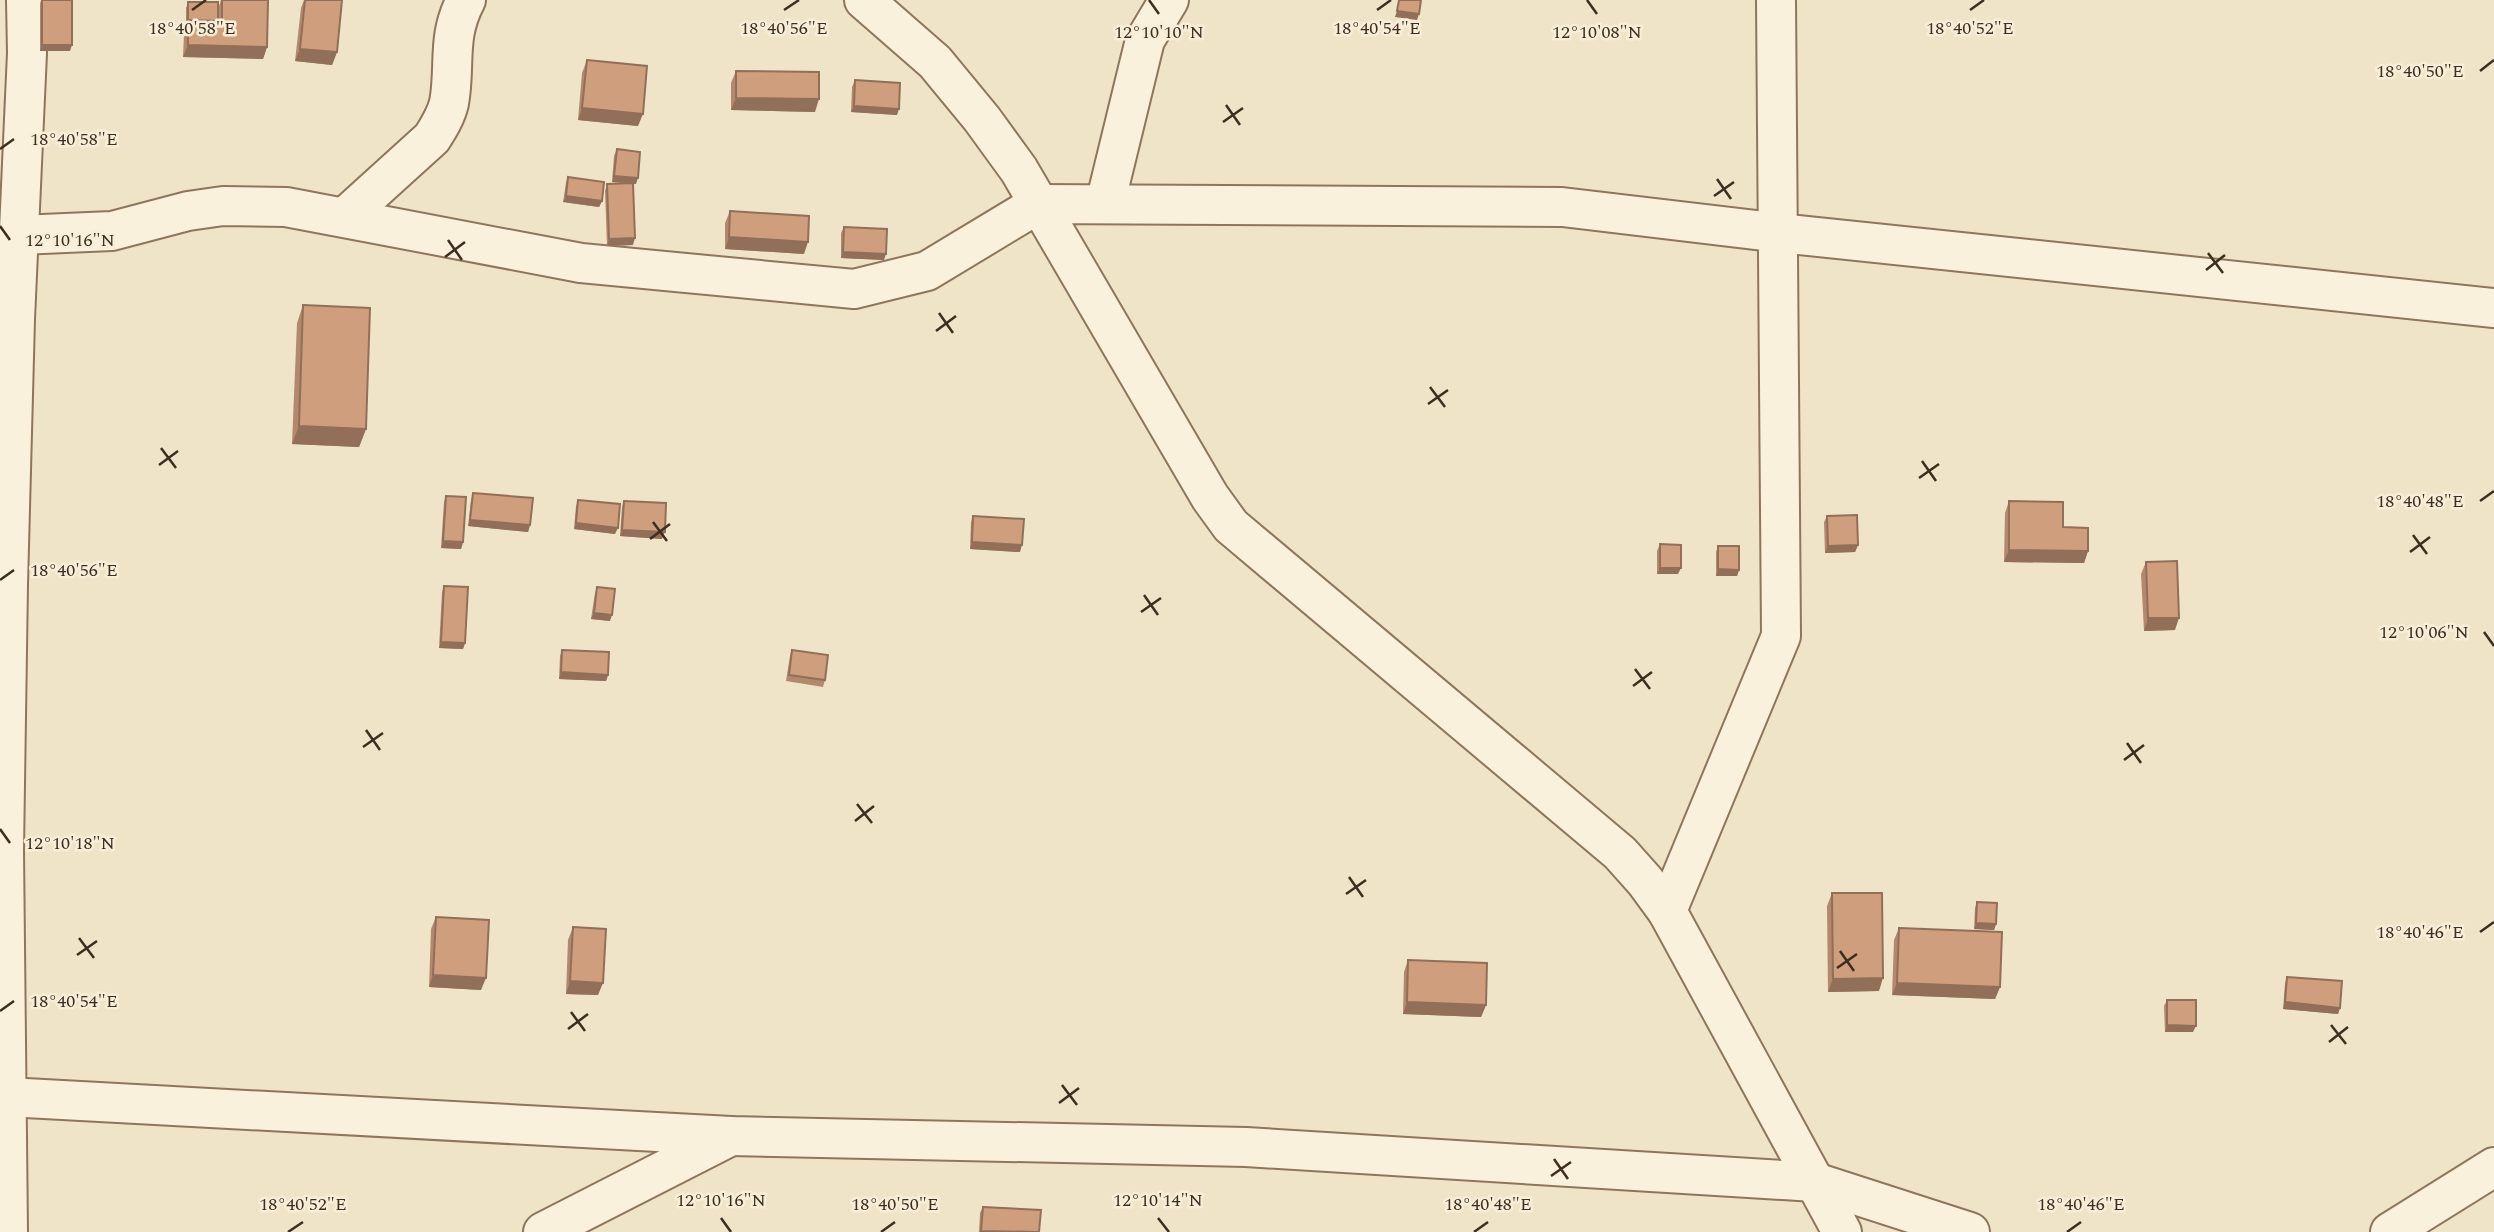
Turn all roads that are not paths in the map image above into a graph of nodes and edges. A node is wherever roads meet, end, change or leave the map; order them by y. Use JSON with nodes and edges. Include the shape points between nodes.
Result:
{"nodes":[{"id":1,"x":26,"y":0,"type":"edge"},
{"id":2,"x":466,"y":0,"type":"edge"},
{"id":3,"x":864,"y":0,"type":"edge"},
{"id":4,"x":1169,"y":0,"type":"edge"},
{"id":5,"x":1776,"y":0,"type":"edge"},
{"id":6,"x":1038,"y":204,"type":"junction"},
{"id":7,"x":1105,"y":204,"type":"junction"},
{"id":8,"x":346,"y":216,"type":"junction"},
{"id":9,"x":1780,"y":233,"type":"junction"},
{"id":10,"x":19,"y":235,"type":"junction"},
{"id":11,"x":2494,"y":308,"type":"edge"},
{"id":12,"x":1667,"y":911,"type":"junction"},
{"id":13,"x":7,"y":1097,"type":"junction"},
{"id":14,"x":731,"y":1136,"type":"junction"},
{"id":15,"x":2494,"y":1167,"type":"edge"},
{"id":16,"x":1815,"y":1182,"type":"junction"},
{"id":17,"x":2478,"y":1191,"type":"edge"},
{"id":18,"x":564,"y":1229,"type":"edge"},
{"id":19,"x":8,"y":1232,"type":"edge"},
{"id":20,"x":1842,"y":1232,"type":"edge"},
{"id":21,"x":1970,"y":1232,"type":"edge"},
{"id":22,"x":2390,"y":1232,"type":"edge"}],
"edges":[{"from":1,"to":10,"type":"street"},
{"from":2,"to":8,"type":"street","via":[[453,31],[449,103],[440,126]]},
{"from":3,"to":6,"type":"street","via":[[935,62],[1019,170]]},
{"from":4,"to":7,"type":"street","via":[[1145,40]]},
{"from":5,"to":9,"type":"street"},
{"from":6,"to":7,"type":"street"},
{"from":6,"to":8,"type":"street","via":[[927,271],[854,289],[581,262]]},
{"from":6,"to":12,"type":"street","via":[[1231,526],[1620,853]]},
{"from":7,"to":9,"type":"street","via":[[1562,207]]},
{"from":8,"to":10,"type":"street","via":[[286,206],[223,206],[112,231]]},
{"from":9,"to":11,"type":"street"},
{"from":9,"to":12,"type":"street","via":[[1781,636]]},
{"from":10,"to":13,"type":"street","via":[[8,584]]},
{"from":12,"to":16,"type":"street"},
{"from":13,"to":14,"type":"street"},
{"from":13,"to":19,"type":"street"},
{"from":14,"to":16,"type":"street","via":[[1246,1147]]},
{"from":14,"to":18,"type":"street"},
{"from":15,"to":17,"type":"street"},
{"from":16,"to":20,"type":"street"},
{"from":16,"to":21,"type":"street"},
{"from":17,"to":22,"type":"street"}]}
